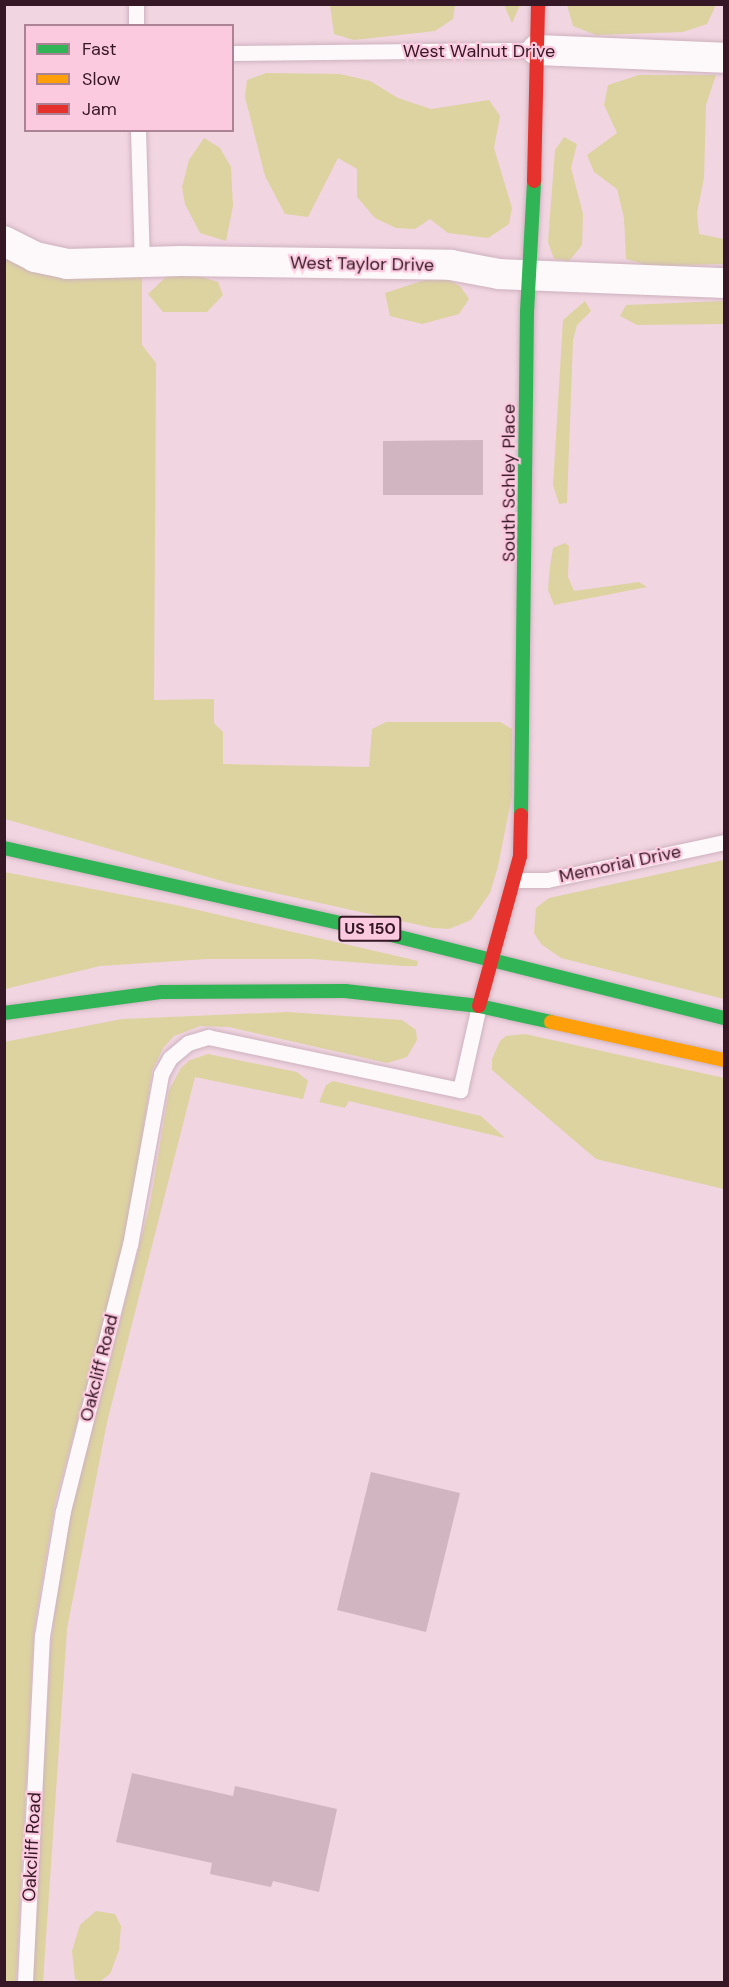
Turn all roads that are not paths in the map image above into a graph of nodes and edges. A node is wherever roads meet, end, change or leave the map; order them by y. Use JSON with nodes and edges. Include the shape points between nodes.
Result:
{"nodes":[{"id":1,"x":136,"y":4,"type":"edge"},
{"id":2,"x":538,"y":4,"type":"edge"},
{"id":3,"x":136,"y":24,"type":"edge"},
{"id":4,"x":537,"y":50,"type":"junction"},
{"id":5,"x":234,"y":53,"type":"edge"},
{"id":6,"x":724,"y":58,"type":"edge"},
{"id":7,"x":138,"y":132,"type":"edge"},
{"id":8,"x":4,"y":241,"type":"edge"},
{"id":9,"x":142,"y":262,"type":"junction"},
{"id":10,"x":531,"y":275,"type":"junction"},
{"id":11,"x":724,"y":283,"type":"edge"},
{"id":12,"x":724,"y":842,"type":"edge"},
{"id":13,"x":9,"y":849,"type":"edge"},
{"id":14,"x":516,"y":880,"type":"junction"},
{"id":15,"x":493,"y":959,"type":"junction"},
{"id":16,"x":479,"y":1006,"type":"junction"},
{"id":17,"x":4,"y":1013,"type":"edge"},
{"id":18,"x":724,"y":1018,"type":"edge"},
{"id":19,"x":724,"y":1060,"type":"edge"},
{"id":20,"x":25,"y":1983,"type":"edge"}],
"edges":[{"from":1,"to":3,"type":"lane"},
{"from":2,"to":4,"type":"main road","name":"South Schley Place"},
{"from":4,"to":5,"type":"lane","name":"West Walnut Drive"},
{"from":4,"to":6,"type":"street","name":"West Walnut Drive"},
{"from":4,"to":10,"type":"main road","name":"South Schley Place"},
{"from":7,"to":9,"type":"lane"},
{"from":8,"to":9,"type":"street","name":"West Taylor Drive","via":[[35,257],[67,264]]},
{"from":9,"to":10,"type":"street","name":"West Taylor Drive","via":[[451,265]]},
{"from":10,"to":11,"type":"street","name":"West Taylor Drive"},
{"from":10,"to":14,"type":"main road","name":"South Schley Place","via":[[527,312],[524,801]]},
{"from":12,"to":14,"type":"lane","name":"Memorial Drive","via":[[546,880]]},
{"from":13,"to":15,"type":"main road","number":"US 150"},
{"from":14,"to":15,"type":"main road","name":"South Schley Place"},
{"from":15,"to":16,"type":"main road","name":"South Schley Place"},
{"from":15,"to":18,"type":"main road","number":"US 150"},
{"from":16,"to":17,"type":"main road","via":[[345,991],[213,988],[110,997]]},
{"from":16,"to":19,"type":"main road"},
{"from":16,"to":20,"type":"lane","name":"Oakcliff Road","via":[[460,1090],[208,1037],[188,1043],[161,1074],[130,1245],[63,1511],[42,1636]]}]}
